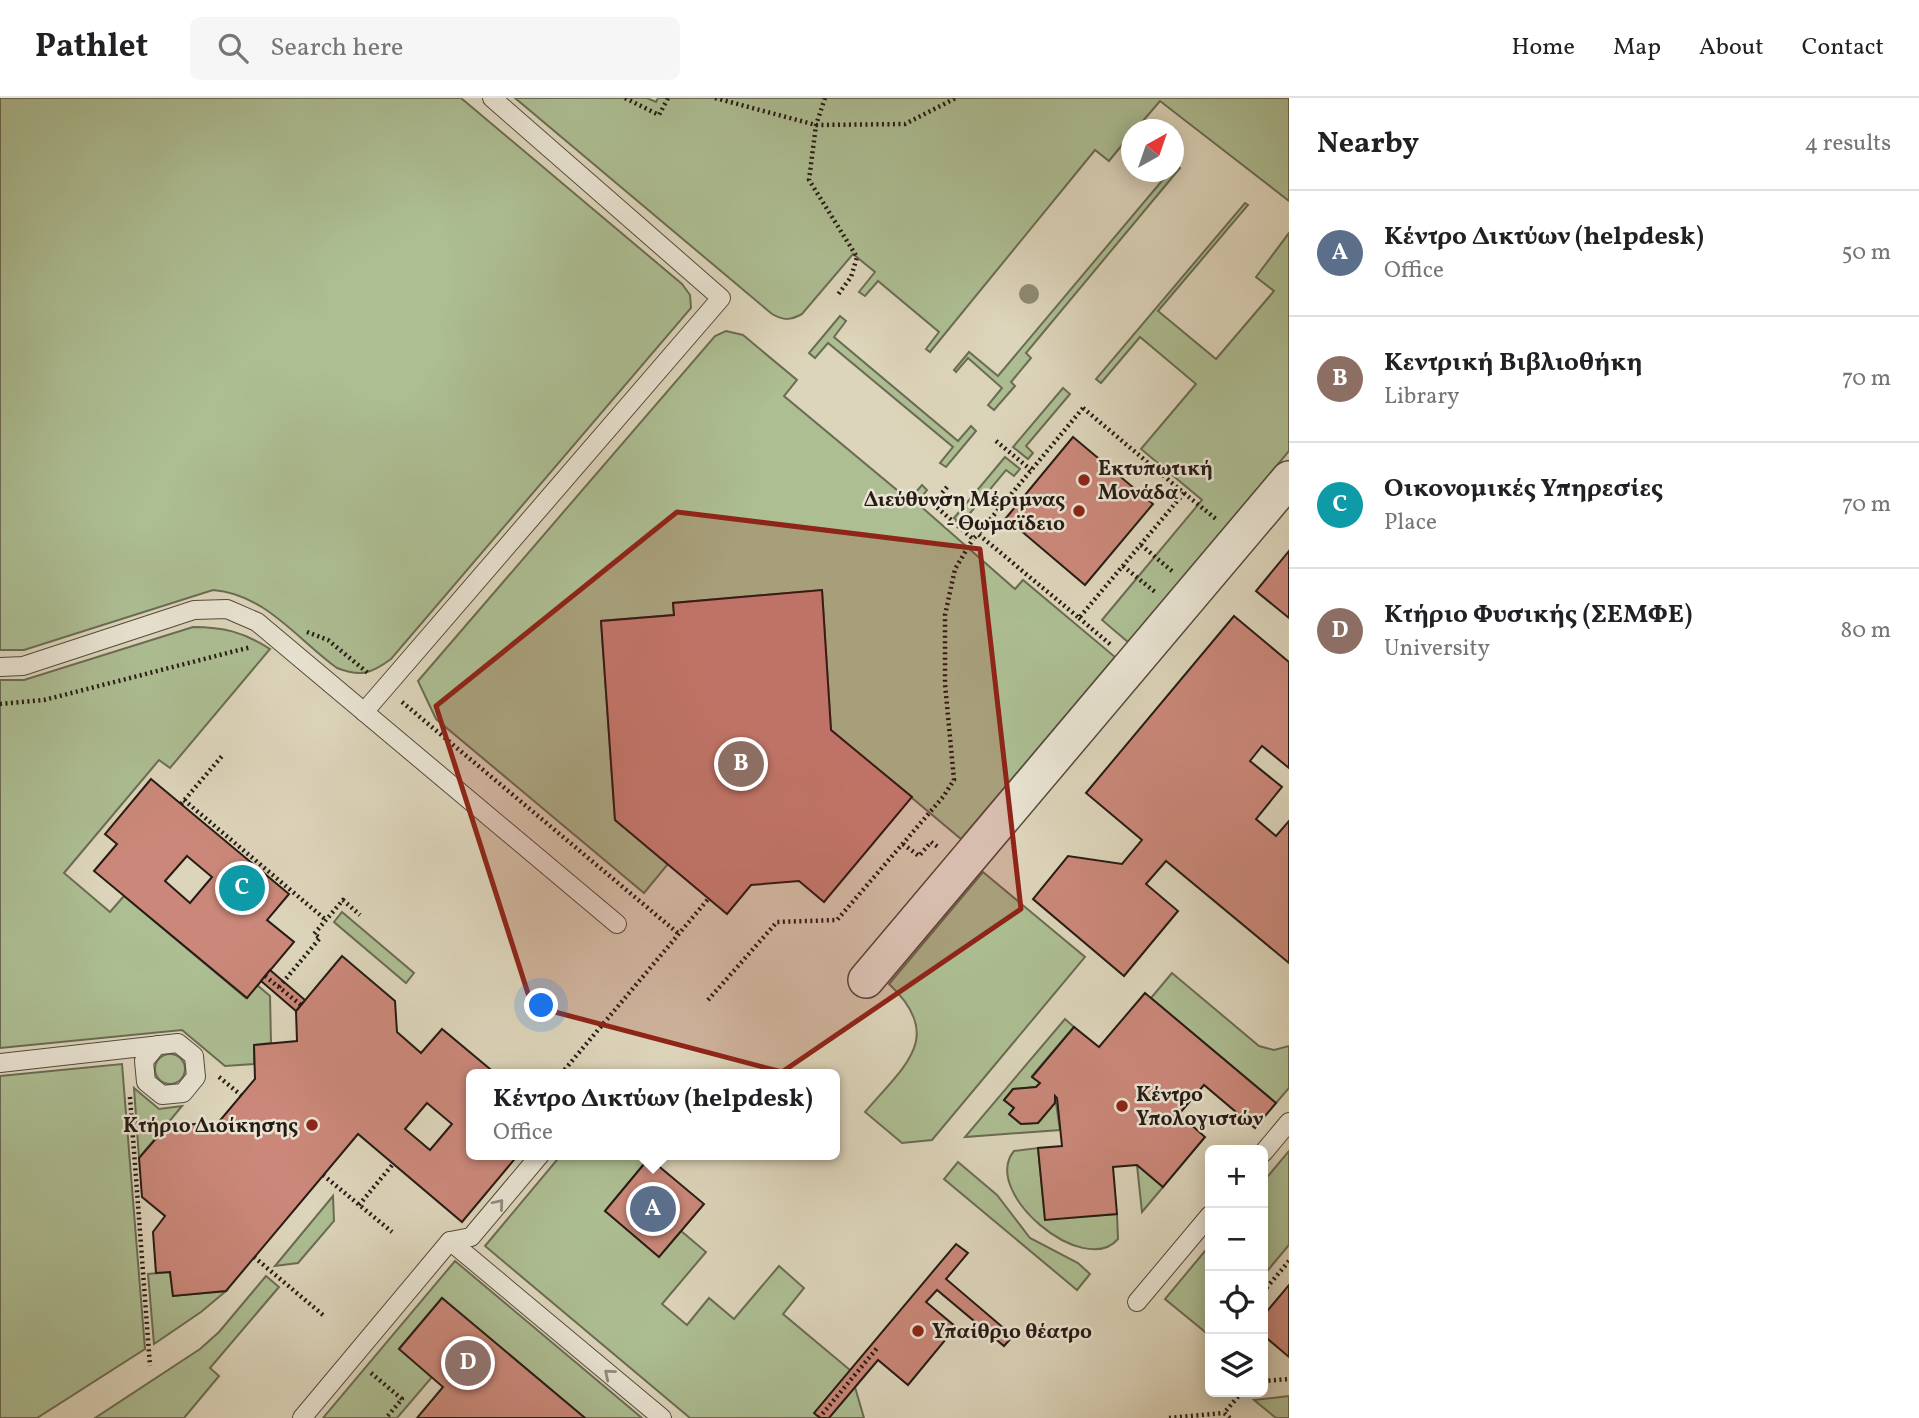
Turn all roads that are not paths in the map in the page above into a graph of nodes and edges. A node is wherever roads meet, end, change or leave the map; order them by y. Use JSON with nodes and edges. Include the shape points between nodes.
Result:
{"nodes":[{"id":1,"x":492,"y":98,"type":"edge"},
{"id":2,"x":1289,"y":479,"type":"edge"},
{"id":3,"x":0,"y":667,"type":"edge"},
{"id":4,"x":364,"y":712,"type":"junction"},
{"id":5,"x":617,"y":924,"type":"dead end"},
{"id":6,"x":866,"y":980,"type":"dead end"},
{"id":7,"x":157,"y":1045,"type":"dead end"},
{"id":8,"x":0,"y":1063,"type":"edge"},
{"id":9,"x":1289,"y":1122,"type":"edge"},
{"id":10,"x":1268,"y":1147,"type":"edge"},
{"id":11,"x":536,"y":1160,"type":"edge"},
{"id":12,"x":1205,"y":1221,"type":"edge"},
{"id":13,"x":450,"y":1241,"type":"junction"},
{"id":14,"x":1138,"y":1301,"type":"dead end"},
{"id":15,"x":302,"y":1418,"type":"edge"},
{"id":16,"x":662,"y":1418,"type":"edge"}],
"edges":[{"from":1,"to":4,"type":"lane","via":[[721,298]]},
{"from":2,"to":6,"type":"street"},
{"from":3,"to":4,"type":"lane","via":[[23,666],[194,610],[239,612]]},
{"from":4,"to":5,"type":"lane"},
{"from":7,"to":8,"type":"lane"},
{"from":9,"to":10,"type":"lane"},
{"from":13,"to":11,"type":"lane","one_way":true,"via":[[471,1237]]},
{"from":12,"to":14,"type":"lane"},
{"from":13,"to":15,"type":"lane"},
{"from":16,"to":13,"type":"lane","one_way":true}]}
